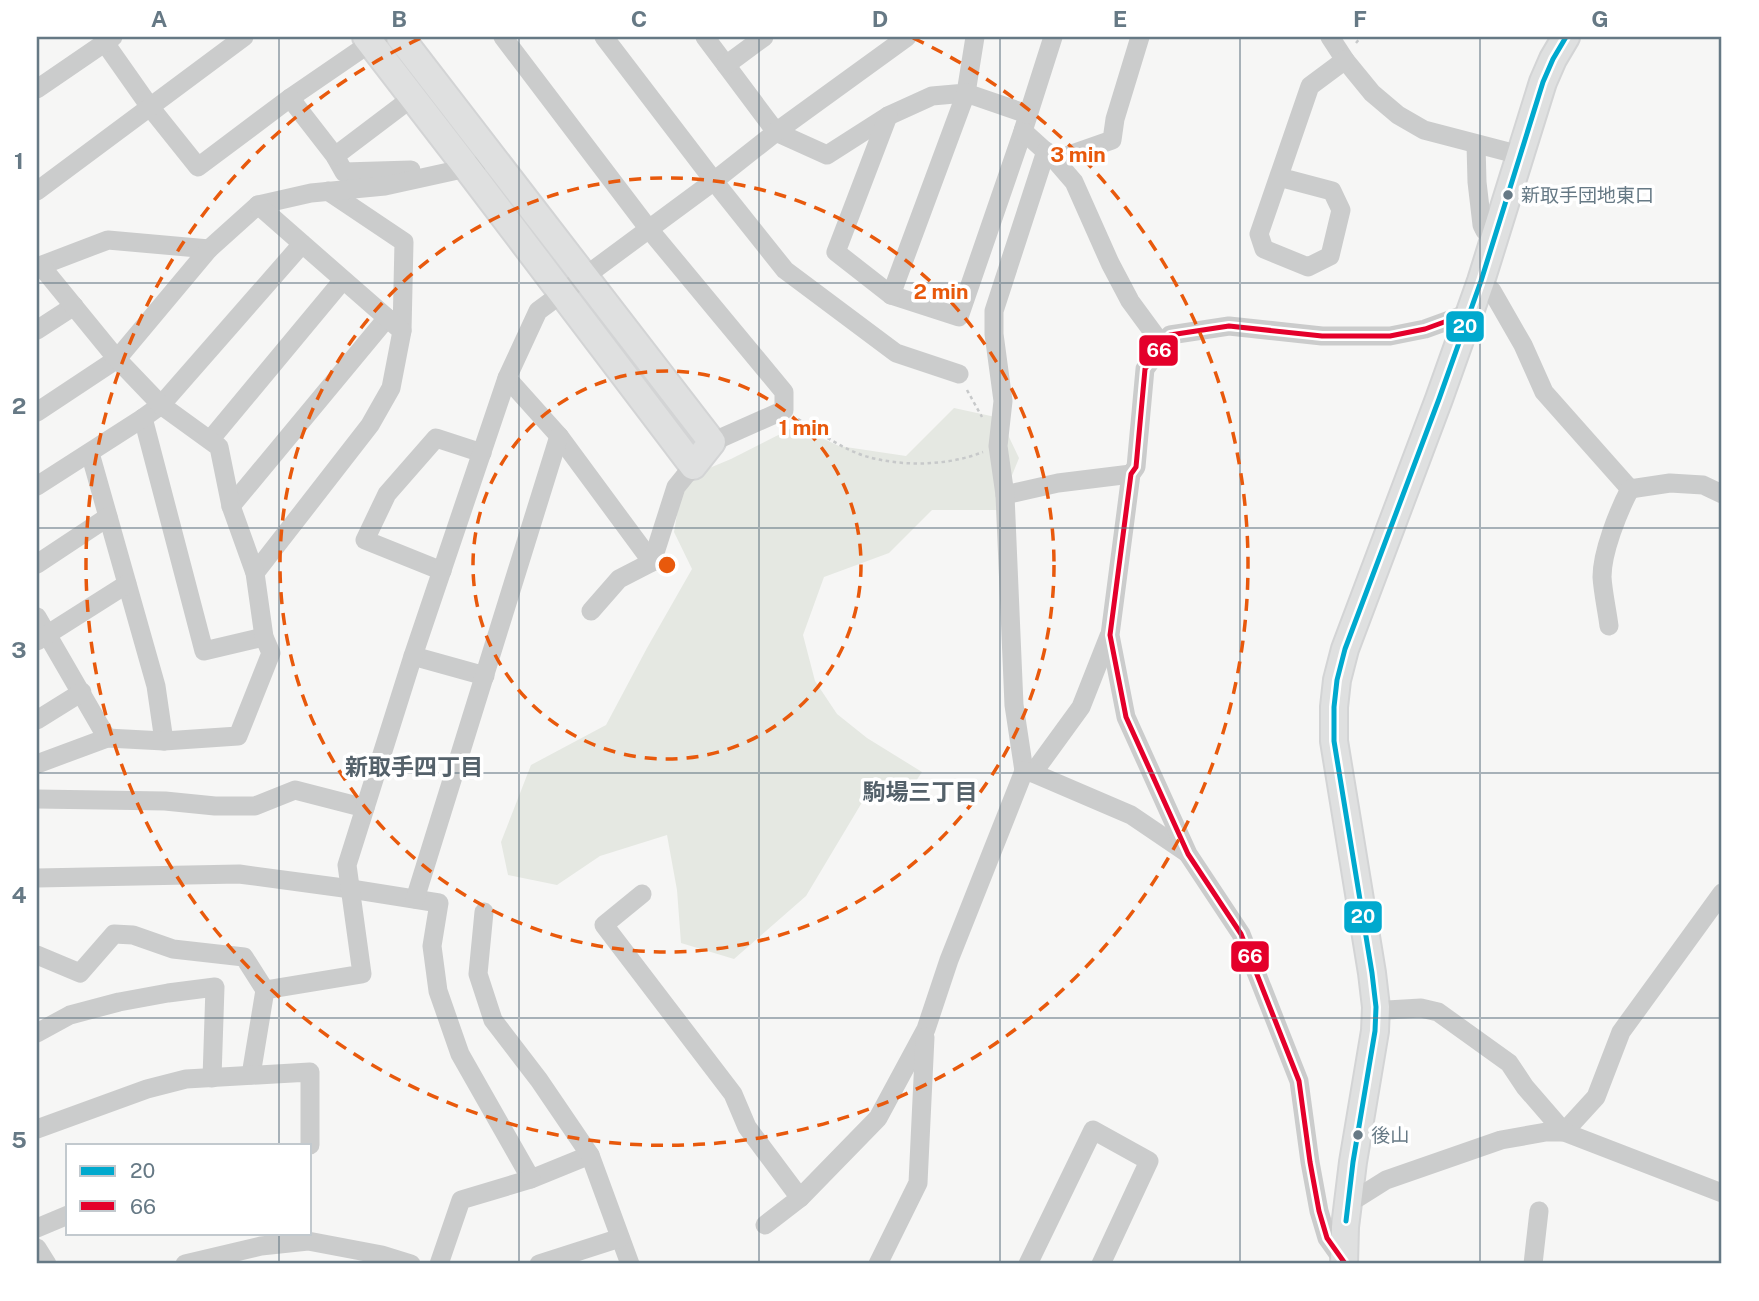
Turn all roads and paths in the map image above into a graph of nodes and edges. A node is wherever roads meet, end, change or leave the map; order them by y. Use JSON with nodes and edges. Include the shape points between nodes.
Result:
{"nodes":[{"id":1,"x":244,"y":37,"type":"edge"},
{"id":2,"x":400,"y":37,"type":"edge"},
{"id":3,"x":503,"y":37,"type":"edge"},
{"id":4,"x":604,"y":37,"type":"edge"},
{"id":5,"x":705,"y":37,"type":"edge"},
{"id":6,"x":764,"y":37,"type":"edge"},
{"id":7,"x":907,"y":37,"type":"edge"},
{"id":8,"x":975,"y":37,"type":"edge"},
{"id":9,"x":1053,"y":37,"type":"edge"},
{"id":10,"x":1140,"y":37,"type":"edge"},
{"id":11,"x":1330,"y":37,"type":"edge"},
{"id":12,"x":1566,"y":37,"type":"edge"},
{"id":13,"x":372,"y":39,"type":"edge"},
{"id":14,"x":109,"y":40,"type":"edge"},
{"id":15,"x":1345,"y":60,"type":"junction"},
{"id":16,"x":726,"y":65,"type":"junction"},
{"id":17,"x":37,"y":89,"type":"edge"},
{"id":18,"x":965,"y":93,"type":"junction"},
{"id":19,"x":413,"y":97,"type":"junction"},
{"id":20,"x":290,"y":98,"type":"junction"},
{"id":21,"x":150,"y":107,"type":"junction"},
{"id":22,"x":888,"y":116,"type":"junction"},
{"id":23,"x":1025,"y":122,"type":"junction"},
{"id":24,"x":776,"y":132,"type":"junction"},
{"id":25,"x":1476,"y":144,"type":"junction"},
{"id":26,"x":1520,"y":155,"type":"junction"},
{"id":27,"x":335,"y":156,"type":"junction"},
{"id":28,"x":1050,"y":156,"type":"junction"},
{"id":29,"x":496,"y":161,"type":"junction"},
{"id":30,"x":467,"y":168,"type":"junction"},
{"id":31,"x":411,"y":170,"type":"dead end"},
{"id":32,"x":1279,"y":177,"type":"junction"},
{"id":33,"x":714,"y":181,"type":"junction"},
{"id":34,"x":37,"y":191,"type":"edge"},
{"id":35,"x":328,"y":191,"type":"junction"},
{"id":36,"x":258,"y":205,"type":"junction"},
{"id":37,"x":648,"y":228,"type":"junction"},
{"id":38,"x":1495,"y":237,"type":"junction"},
{"id":39,"x":302,"y":244,"type":"junction"},
{"id":40,"x":209,"y":249,"type":"junction"},
{"id":41,"x":39,"y":267,"type":"edge"},
{"id":42,"x":585,"y":277,"type":"junction"},
{"id":43,"x":343,"y":280,"type":"junction"},
{"id":44,"x":1481,"y":281,"type":"junction"},
{"id":45,"x":563,"y":293,"type":"junction"},
{"id":46,"x":891,"y":295,"type":"junction"},
{"id":47,"x":74,"y":306,"type":"junction"},
{"id":48,"x":1469,"y":313,"type":"junction"},
{"id":49,"x":387,"y":318,"type":"junction"},
{"id":50,"x":37,"y":330,"type":"edge"},
{"id":51,"x":402,"y":331,"type":"junction"},
{"id":52,"x":1163,"y":346,"type":"junction"},
{"id":53,"x":117,"y":359,"type":"junction"},
{"id":54,"x":959,"y":374,"type":"joint"},
{"id":55,"x":507,"y":378,"type":"junction"},
{"id":56,"x":161,"y":405,"type":"junction"},
{"id":57,"x":784,"y":410,"type":"junction"},
{"id":58,"x":37,"y":412,"type":"edge"},
{"id":59,"x":143,"y":418,"type":"junction"},
{"id":60,"x":559,"y":436,"type":"junction"},
{"id":61,"x":210,"y":440,"type":"junction"},
{"id":62,"x":712,"y":442,"type":"junction"},
{"id":63,"x":998,"y":446,"type":"junction"},
{"id":64,"x":90,"y":453,"type":"junction"},
{"id":65,"x":482,"y":453,"type":"junction"},
{"id":66,"x":693,"y":466,"type":"junction"},
{"id":67,"x":1131,"y":474,"type":"junction"},
{"id":68,"x":37,"y":486,"type":"edge"},
{"id":69,"x":1630,"y":489,"type":"junction"},
{"id":70,"x":1722,"y":494,"type":"edge"},
{"id":71,"x":1005,"y":495,"type":"junction"},
{"id":72,"x":231,"y":506,"type":"junction"},
{"id":73,"x":108,"y":517,"type":"junction"},
{"id":74,"x":652,"y":562,"type":"junction"},
{"id":75,"x":37,"y":564,"type":"edge"},
{"id":76,"x":442,"y":570,"type":"junction"},
{"id":77,"x":255,"y":573,"type":"junction"},
{"id":78,"x":127,"y":584,"type":"junction"},
{"id":79,"x":591,"y":611,"type":"dead end"},
{"id":80,"x":37,"y":617,"type":"edge"},
{"id":81,"x":1609,"y":626,"type":"dead end"},
{"id":82,"x":1110,"y":635,"type":"junction"},
{"id":83,"x":264,"y":637,"type":"junction"},
{"id":84,"x":42,"y":638,"type":"edge"},
{"id":85,"x":413,"y":656,"type":"junction"},
{"id":86,"x":485,"y":676,"type":"junction"},
{"id":87,"x":82,"y":692,"type":"junction"},
{"id":88,"x":37,"y":720,"type":"edge"},
{"id":89,"x":107,"y":738,"type":"junction"},
{"id":90,"x":164,"y":741,"type":"junction"},
{"id":91,"x":37,"y":764,"type":"edge"},
{"id":92,"x":1029,"y":772,"type":"junction"},
{"id":93,"x":37,"y":799,"type":"edge"},
{"id":94,"x":365,"y":808,"type":"junction"},
{"id":95,"x":1188,"y":854,"type":"junction"},
{"id":96,"x":37,"y":878,"type":"edge"},
{"id":97,"x":351,"y":889,"type":"junction"},
{"id":98,"x":1722,"y":893,"type":"edge"},
{"id":99,"x":642,"y":894,"type":"dead end"},
{"id":100,"x":415,"y":899,"type":"junction"},
{"id":101,"x":484,"y":912,"type":"dead end"},
{"id":102,"x":37,"y":955,"type":"edge"},
{"id":103,"x":265,"y":990,"type":"junction"},
{"id":104,"x":1376,"y":1007,"type":"junction"},
{"id":105,"x":926,"y":1029,"type":"junction"},
{"id":106,"x":37,"y":1033,"type":"edge"},
{"id":107,"x":251,"y":1075,"type":"junction"},
{"id":108,"x":212,"y":1078,"type":"junction"},
{"id":109,"x":38,"y":1125,"type":"edge"},
{"id":110,"x":1564,"y":1132,"type":"junction"},
{"id":111,"x":310,"y":1144,"type":"edge"},
{"id":112,"x":590,"y":1155,"type":"junction"},
{"id":113,"x":531,"y":1179,"type":"junction"},
{"id":114,"x":1722,"y":1193,"type":"edge"},
{"id":115,"x":800,"y":1198,"type":"junction"},
{"id":116,"x":1348,"y":1201,"type":"junction"},
{"id":117,"x":1539,"y":1210,"type":"dead end"},
{"id":118,"x":66,"y":1216,"type":"edge"},
{"id":119,"x":765,"y":1225,"type":"dead end"},
{"id":120,"x":37,"y":1228,"type":"edge"},
{"id":121,"x":308,"y":1237,"type":"edge"},
{"id":122,"x":620,"y":1238,"type":"junction"},
{"id":123,"x":37,"y":1248,"type":"edge"},
{"id":124,"x":1344,"y":1263,"type":"edge"},
{"id":125,"x":47,"y":1264,"type":"edge"},
{"id":126,"x":185,"y":1264,"type":"edge"},
{"id":127,"x":411,"y":1264,"type":"edge"},
{"id":128,"x":440,"y":1264,"type":"edge"},
{"id":129,"x":539,"y":1264,"type":"edge"},
{"id":130,"x":629,"y":1264,"type":"edge"},
{"id":131,"x":878,"y":1264,"type":"edge"},
{"id":132,"x":1028,"y":1264,"type":"edge"},
{"id":133,"x":1101,"y":1264,"type":"edge"},
{"id":134,"x":1533,"y":1264,"type":"edge"}],
"edges":[{"from":1,"to":21,"type":"street"},
{"from":2,"to":29,"type":"main road"},
{"from":3,"to":37,"type":"street"},
{"from":4,"to":33,"type":"street"},
{"from":5,"to":16,"type":"street"},
{"from":6,"to":16,"type":"street"},
{"from":7,"to":24,"type":"street"},
{"from":8,"to":18,"type":"street"},
{"from":9,"to":23,"type":"street"},
{"from":10,"to":28,"type":"street","via":[[1112,140]]},
{"from":11,"to":15,"type":"street"},
{"from":12,"to":26,"type":"main road","via":[[1543,82]]},
{"from":13,"to":19,"type":"main road"},
{"from":13,"to":20,"type":"street"},
{"from":14,"to":17,"type":"street"},
{"from":14,"to":21,"type":"street"},
{"from":15,"to":25,"type":"street","via":[[1398,116],[1423,130]]},
{"from":15,"to":32,"type":"street","via":[[1310,86]]},
{"from":16,"to":24,"type":"street"},
{"from":18,"to":22,"type":"street","via":[[932,96]]},
{"from":18,"to":23,"type":"street"},
{"from":18,"to":46,"type":"street"},
{"from":19,"to":27,"type":"street"},
{"from":19,"to":30,"type":"main road"},
{"from":20,"to":21,"type":"street","via":[[198,167]]},
{"from":20,"to":27,"type":"street"},
{"from":21,"to":34,"type":"street"},
{"from":22,"to":24,"type":"street","via":[[827,155]]},
{"from":22,"to":46,"type":"street","via":[[836,252]]},
{"from":23,"to":28,"type":"street"},
{"from":23,"to":46,"type":"street","via":[[959,317]]},
{"from":24,"to":33,"type":"street"},
{"from":25,"to":26,"type":"street"},
{"from":25,"to":38,"type":"street","via":[[1482,225]]},
{"from":26,"to":38,"type":"main road"},
{"from":27,"to":31,"type":"street","via":[[344,172]]},
{"from":28,"to":52,"type":"street","via":[[1074,183],[1129,301]]},
{"from":28,"to":63,"type":"street","via":[[994,311],[1003,401]]},
{"from":29,"to":30,"type":"street"},
{"from":29,"to":42,"type":"main road"},
{"from":30,"to":35,"type":"street","via":[[385,186]]},
{"from":30,"to":45,"type":"main road"},
{"from":32,"to":32,"type":"street","via":[[1259,234],[1264,249],[1308,267],[1330,256],[1341,210],[1332,191]]},
{"from":33,"to":37,"type":"street"},
{"from":33,"to":54,"type":"street","via":[[785,270],[896,353]]},
{"from":35,"to":36,"type":"street"},
{"from":35,"to":51,"type":"street","via":[[404,242]]},
{"from":36,"to":39,"type":"street"},
{"from":36,"to":40,"type":"street"},
{"from":37,"to":42,"type":"street"},
{"from":37,"to":57,"type":"street","via":[[784,391]]},
{"from":38,"to":44,"type":"main road"},
{"from":39,"to":43,"type":"street"},
{"from":39,"to":56,"type":"street"},
{"from":40,"to":41,"type":"street","via":[[108,240]]},
{"from":40,"to":53,"type":"street"},
{"from":41,"to":47,"type":"street"},
{"from":42,"to":45,"type":"street"},
{"from":42,"to":62,"type":"main road"},
{"from":43,"to":49,"type":"street"},
{"from":43,"to":61,"type":"street"},
{"from":44,"to":48,"type":"main road"},
{"from":44,"to":69,"type":"street","via":[[1492,291],[1523,345],[1544,391]]},
{"from":45,"to":55,"type":"street","via":[[538,311]]},
{"from":45,"to":66,"type":"main road"},
{"from":47,"to":50,"type":"street"},
{"from":47,"to":53,"type":"street"},
{"from":48,"to":52,"type":"street","via":[[1425,330],[1390,336],[1322,337],[1229,326],[1170,335]]},
{"from":48,"to":104,"type":"main road","via":[[1353,624],[1337,680],[1334,741]]},
{"from":49,"to":51,"type":"street"},
{"from":49,"to":72,"type":"street"},
{"from":51,"to":77,"type":"street","via":[[391,388],[370,425]]},
{"from":52,"to":67,"type":"street","via":[[1145,369],[1136,467]]},
{"from":53,"to":56,"type":"street"},
{"from":53,"to":58,"type":"street"},
{"from":54,"to":63,"type":"path"},
{"from":55,"to":60,"type":"street"},
{"from":55,"to":65,"type":"street"},
{"from":56,"to":59,"type":"street"},
{"from":56,"to":61,"type":"street"},
{"from":57,"to":62,"type":"street"},
{"from":57,"to":63,"type":"path","via":[[841,446],[885,461],[939,462]]},
{"from":59,"to":64,"type":"street"},
{"from":59,"to":83,"type":"street","via":[[204,651]]},
{"from":60,"to":74,"type":"street"},
{"from":60,"to":86,"type":"street"},
{"from":61,"to":72,"type":"street","via":[[219,447]]},
{"from":62,"to":66,"type":"main road"},
{"from":63,"to":71,"type":"street"},
{"from":64,"to":68,"type":"street"},
{"from":64,"to":73,"type":"street"},
{"from":65,"to":76,"type":"street"},
{"from":65,"to":76,"type":"street","via":[[436,438],[387,494],[365,540]]},
{"from":66,"to":74,"type":"street","via":[[676,487]]},
{"from":67,"to":71,"type":"street"},
{"from":67,"to":82,"type":"street"},
{"from":69,"to":70,"type":"street","via":[[1670,483],[1703,485]]},
{"from":69,"to":81,"type":"street","via":[[1604,560]]},
{"from":71,"to":92,"type":"street","via":[[1014,705]]},
{"from":72,"to":77,"type":"street"},
{"from":73,"to":75,"type":"street"},
{"from":73,"to":78,"type":"street"},
{"from":74,"to":79,"type":"street","via":[[619,579]]},
{"from":76,"to":85,"type":"street"},
{"from":77,"to":83,"type":"street"},
{"from":78,"to":84,"type":"street"},
{"from":78,"to":90,"type":"street","via":[[156,686]]},
{"from":80,"to":84,"type":"street"},
{"from":82,"to":92,"type":"street","via":[[1081,707]]},
{"from":82,"to":95,"type":"street","via":[[1126,717]]},
{"from":83,"to":90,"type":"street","via":[[271,653],[239,736]]},
{"from":84,"to":87,"type":"street"},
{"from":85,"to":86,"type":"street"},
{"from":85,"to":94,"type":"street"},
{"from":86,"to":100,"type":"street"},
{"from":87,"to":88,"type":"street"},
{"from":87,"to":89,"type":"street"},
{"from":89,"to":90,"type":"street"},
{"from":89,"to":91,"type":"street"},
{"from":92,"to":95,"type":"street","via":[[1131,815]]},
{"from":92,"to":105,"type":"street","via":[[949,960]]},
{"from":93,"to":94,"type":"street","via":[[255,807],[295,790]]},
{"from":94,"to":97,"type":"street","via":[[347,865]]},
{"from":95,"to":124,"type":"street","via":[[1241,934],[1299,1081],[1319,1211],[1327,1238]]},
{"from":96,"to":97,"type":"street","via":[[239,874]]},
{"from":97,"to":100,"type":"street"},
{"from":97,"to":103,"type":"street","via":[[362,974]]},
{"from":98,"to":110,"type":"street","via":[[1621,1032],[1596,1097]]},
{"from":99,"to":115,"type":"street","via":[[604,925],[733,1094],[747,1127]]},
{"from":100,"to":113,"type":"street","via":[[439,902],[432,946],[438,991],[460,1054]]},
{"from":101,"to":112,"type":"street","via":[[478,974],[493,1020]]},
{"from":102,"to":103,"type":"street","via":[[80,974],[114,934],[133,935],[173,949],[244,957]]},
{"from":103,"to":107,"type":"street"},
{"from":104,"to":110,"type":"street","via":[[1438,1012],[1509,1063]]},
{"from":104,"to":116,"type":"main road"},
{"from":105,"to":115,"type":"street","via":[[878,1118]]},
{"from":105,"to":131,"type":"street","via":[[918,1183]]},
{"from":106,"to":108,"type":"street","via":[[70,1015],[119,1002],[215,987]]},
{"from":107,"to":108,"type":"street"},
{"from":107,"to":111,"type":"street","via":[[310,1072]]},
{"from":108,"to":109,"type":"street","via":[[147,1088]]},
{"from":110,"to":114,"type":"street"},
{"from":110,"to":116,"type":"street","via":[[1501,1140],[1386,1180]]},
{"from":112,"to":113,"type":"street"},
{"from":112,"to":122,"type":"street"},
{"from":113,"to":128,"type":"street","via":[[461,1199]]},
{"from":115,"to":119,"type":"street"},
{"from":116,"to":124,"type":"main road"},
{"from":117,"to":134,"type":"street"},
{"from":118,"to":120,"type":"street"},
{"from":121,"to":126,"type":"street"},
{"from":121,"to":127,"type":"street"},
{"from":122,"to":129,"type":"street"},
{"from":122,"to":130,"type":"street"},
{"from":123,"to":125,"type":"street"},
{"from":132,"to":133,"type":"street","via":[[1093,1130],[1149,1161]]}]}
